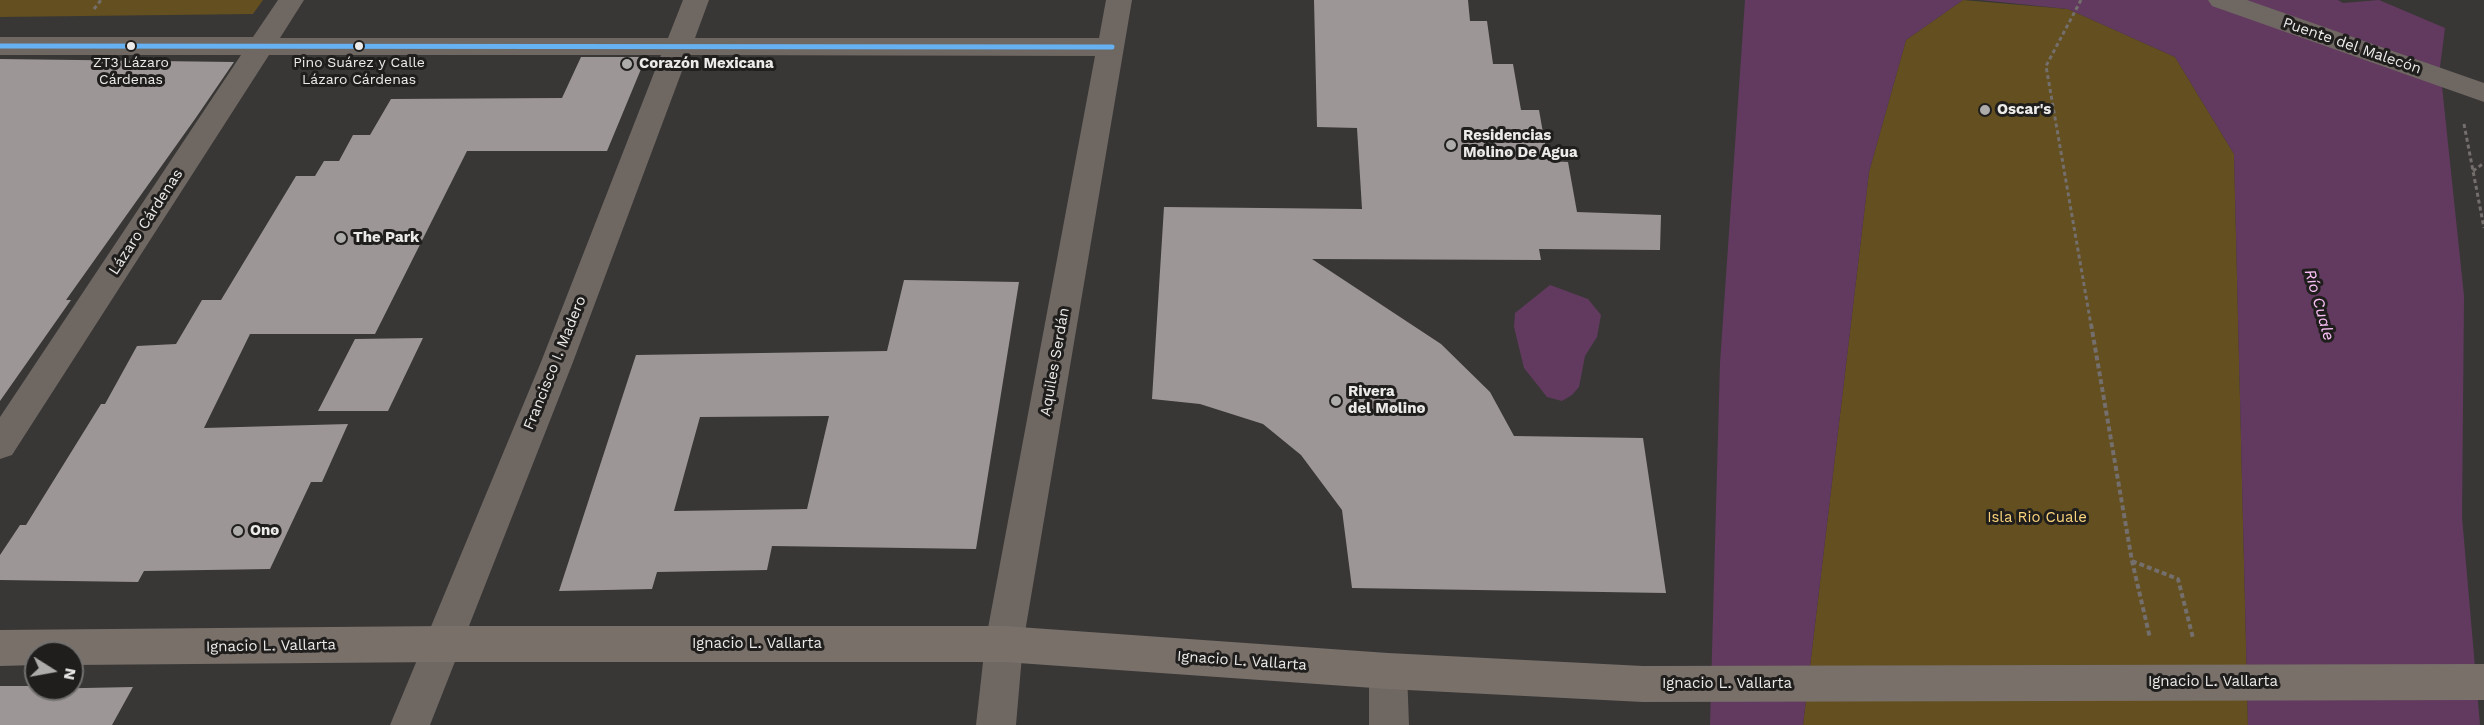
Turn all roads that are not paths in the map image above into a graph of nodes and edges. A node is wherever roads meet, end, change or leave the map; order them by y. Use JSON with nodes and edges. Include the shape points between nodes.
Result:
{"nodes":[{"id":1,"x":291,"y":0,"type":"edge"},
{"id":2,"x":696,"y":0,"type":"edge"},
{"id":3,"x":1119,"y":0,"type":"edge"},
{"id":4,"x":2221,"y":0,"type":"edge"},
{"id":5,"x":262,"y":44,"type":"junction"},
{"id":6,"x":679,"y":45,"type":"junction"},
{"id":7,"x":0,"y":46,"type":"edge"},
{"id":8,"x":1112,"y":47,"type":"junction"},
{"id":9,"x":2484,"y":93,"type":"edge"},
{"id":10,"x":0,"y":444,"type":"edge"},
{"id":11,"x":441,"y":644,"type":"junction"},
{"id":12,"x":1004,"y":644,"type":"junction"},
{"id":13,"x":0,"y":648,"type":"edge"},
{"id":14,"x":1388,"y":671,"type":"junction"},
{"id":15,"x":2484,"y":682,"type":"edge"},
{"id":16,"x":410,"y":725,"type":"edge"},
{"id":17,"x":996,"y":725,"type":"edge"},
{"id":18,"x":1389,"y":725,"type":"edge"}],
"edges":[{"from":1,"to":5,"type":"street","name":"Lázaro Cárdenas"},
{"from":2,"to":6,"type":"street","name":"Francisco I. Madero"},
{"from":3,"to":8,"type":"street","name":"Aquiles Serdán"},
{"from":4,"to":9,"type":"street","name":"Puente del Malecón"},
{"from":5,"to":6,"type":"street"},
{"from":5,"to":7,"type":"street"},
{"from":5,"to":10,"type":"street","name":"Lázaro Cárdenas"},
{"from":6,"to":8,"type":"street"},
{"from":6,"to":11,"type":"street","name":"Francisco I. Madero","via":[[557,362]]},
{"from":8,"to":12,"type":"street","name":"Aquiles Serdán"},
{"from":11,"to":12,"type":"main road","name":"Ignacio L. Vallarta"},
{"from":11,"to":13,"type":"main road","name":"Ignacio L. Vallarta"},
{"from":11,"to":16,"type":"street","name":"Francisco I. Madero"},
{"from":12,"to":14,"type":"main road","name":"Ignacio L. Vallarta"},
{"from":12,"to":17,"type":"street","name":"Aquiles Serdán"},
{"from":14,"to":15,"type":"main road","name":"Ignacio L. Vallarta","via":[[1643,684]]},
{"from":14,"to":18,"type":"street"}]}
